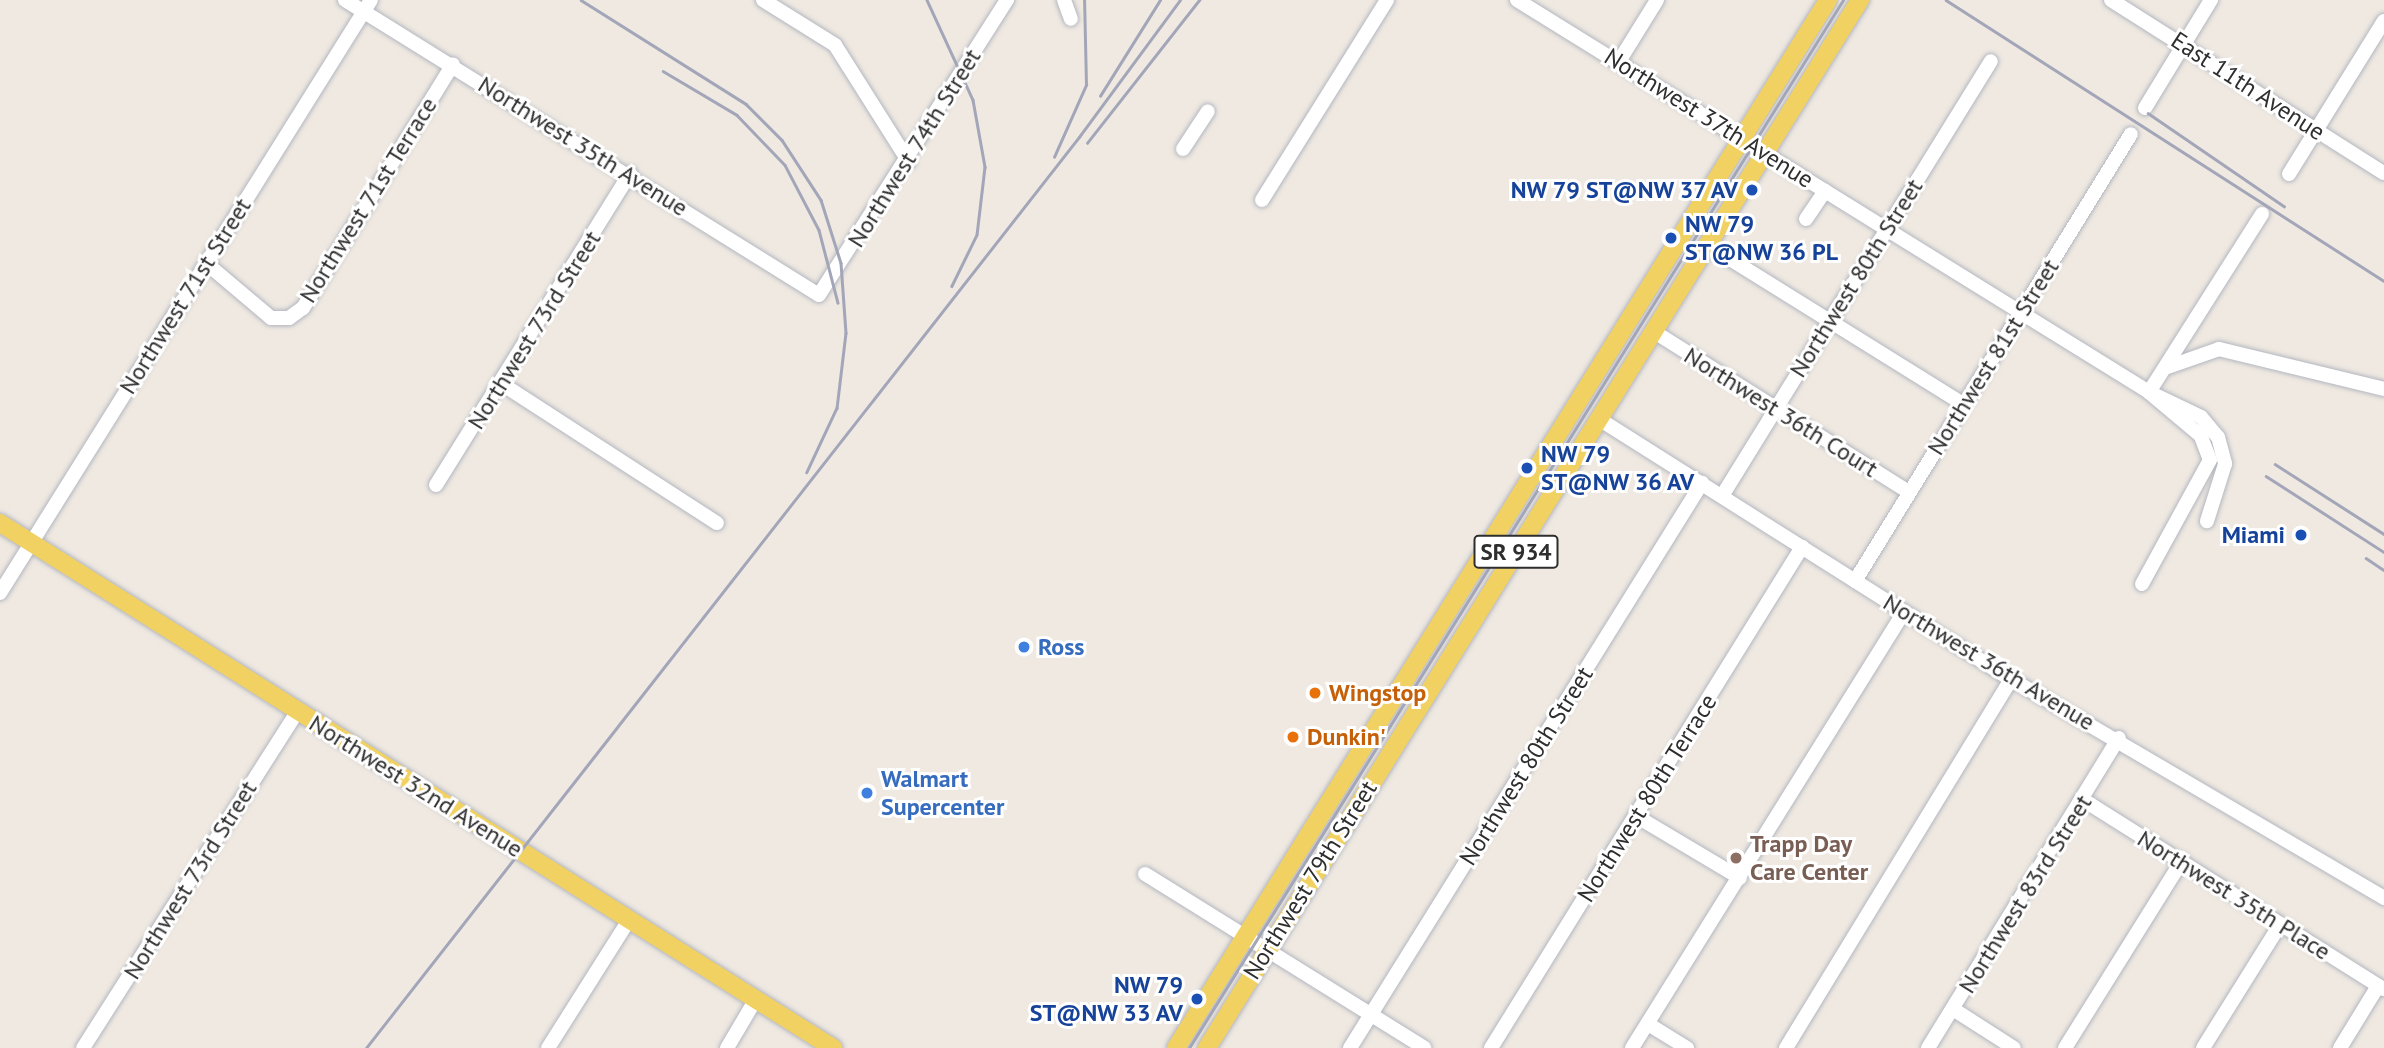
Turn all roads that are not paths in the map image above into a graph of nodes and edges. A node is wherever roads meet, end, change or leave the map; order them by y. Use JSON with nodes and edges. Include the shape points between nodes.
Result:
{"nodes":[{"id":1,"x":345,"y":0,"type":"edge"},
{"id":2,"x":764,"y":0,"type":"edge"},
{"id":3,"x":1007,"y":0,"type":"edge"},
{"id":4,"x":1064,"y":0,"type":"edge"},
{"id":5,"x":1387,"y":0,"type":"edge"},
{"id":6,"x":1517,"y":0,"type":"edge"},
{"id":7,"x":1657,"y":0,"type":"edge"},
{"id":8,"x":1828,"y":0,"type":"edge"},
{"id":9,"x":1860,"y":0,"type":"edge"},
{"id":10,"x":2111,"y":0,"type":"edge"},
{"id":11,"x":2211,"y":0,"type":"edge"},
{"id":12,"x":368,"y":6,"type":"edge"},
{"id":13,"x":1070,"y":19,"type":"dead end"},
{"id":14,"x":2384,"y":21,"type":"edge"},
{"id":15,"x":2184,"y":44,"type":"junction"},
{"id":16,"x":1991,"y":61,"type":"dead end"},
{"id":17,"x":1618,"y":63,"type":"junction"},
{"id":18,"x":453,"y":64,"type":"junction"},
{"id":19,"x":2145,"y":108,"type":"dead end"},
{"id":20,"x":1208,"y":111,"type":"dead end"},
{"id":21,"x":2316,"y":130,"type":"junction"},
{"id":22,"x":2131,"y":134,"type":"dead end"},
{"id":23,"x":1740,"y":138,"type":"junction"},
{"id":24,"x":1183,"y":149,"type":"dead end"},
{"id":25,"x":1763,"y":152,"type":"junction"},
{"id":26,"x":909,"y":162,"type":"junction"},
{"id":27,"x":631,"y":173,"type":"junction"},
{"id":28,"x":2384,"y":173,"type":"edge"},
{"id":29,"x":2289,"y":174,"type":"dead end"},
{"id":30,"x":1825,"y":191,"type":"junction"},
{"id":31,"x":1262,"y":200,"type":"dead end"},
{"id":32,"x":2262,"y":214,"type":"dead end"},
{"id":33,"x":1806,"y":219,"type":"dead end"},
{"id":34,"x":1887,"y":229,"type":"junction"},
{"id":35,"x":1706,"y":244,"type":"junction"},
{"id":36,"x":206,"y":263,"type":"junction"},
{"id":37,"x":820,"y":295,"type":"joint"},
{"id":38,"x":2021,"y":312,"type":"junction"},
{"id":39,"x":1830,"y":319,"type":"junction"},
{"id":40,"x":1653,"y":331,"type":"junction"},
{"id":41,"x":2165,"y":368,"type":"junction"},
{"id":42,"x":502,"y":384,"type":"junction"},
{"id":43,"x":2384,"y":389,"type":"edge"},
{"id":44,"x":2150,"y":392,"type":"junction"},
{"id":45,"x":1963,"y":404,"type":"junction"},
{"id":46,"x":1775,"y":409,"type":"junction"},
{"id":47,"x":1599,"y":419,"type":"junction"},
{"id":48,"x":1702,"y":483,"type":"junction"},
{"id":49,"x":436,"y":485,"type":"dead end"},
{"id":50,"x":1909,"y":492,"type":"junction"},
{"id":51,"x":1722,"y":496,"type":"junction"},
{"id":52,"x":2207,"y":521,"type":"dead end"},
{"id":53,"x":0,"y":523,"type":"edge"},
{"id":54,"x":717,"y":523,"type":"dead end"},
{"id":55,"x":32,"y":542,"type":"junction"},
{"id":56,"x":1802,"y":547,"type":"junction"},
{"id":57,"x":1855,"y":581,"type":"junction"},
{"id":58,"x":2142,"y":584,"type":"dead end"},
{"id":59,"x":0,"y":593,"type":"edge"},
{"id":60,"x":1904,"y":612,"type":"junction"},
{"id":61,"x":2011,"y":679,"type":"junction"},
{"id":62,"x":297,"y":712,"type":"junction"},
{"id":63,"x":2119,"y":738,"type":"junction"},
{"id":64,"x":2085,"y":801,"type":"junction"},
{"id":65,"x":1636,"y":816,"type":"junction"},
{"id":66,"x":2182,"y":862,"type":"junction"},
{"id":67,"x":1145,"y":874,"type":"dead end"},
{"id":68,"x":1740,"y":878,"type":"junction"},
{"id":69,"x":2384,"y":898,"type":"edge"},
{"id":70,"x":629,"y":920,"type":"junction"},
{"id":71,"x":2280,"y":925,"type":"junction"},
{"id":72,"x":1245,"y":935,"type":"junction"},
{"id":73,"x":1266,"y":950,"type":"junction"},
{"id":74,"x":2381,"y":988,"type":"edge"},
{"id":75,"x":756,"y":999,"type":"junction"},
{"id":76,"x":1953,"y":1009,"type":"junction"},
{"id":77,"x":1370,"y":1014,"type":"junction"},
{"id":78,"x":1648,"y":1024,"type":"junction"},
{"id":79,"x":83,"y":1048,"type":"edge"},
{"id":80,"x":548,"y":1048,"type":"edge"},
{"id":81,"x":727,"y":1048,"type":"edge"},
{"id":82,"x":833,"y":1048,"type":"edge"},
{"id":83,"x":1176,"y":1048,"type":"edge"},
{"id":84,"x":1207,"y":1048,"type":"edge"},
{"id":85,"x":1350,"y":1048,"type":"edge"},
{"id":86,"x":1424,"y":1048,"type":"edge"},
{"id":87,"x":1491,"y":1048,"type":"edge"},
{"id":88,"x":1632,"y":1048,"type":"edge"},
{"id":89,"x":1687,"y":1048,"type":"edge"},
{"id":90,"x":1786,"y":1048,"type":"edge"},
{"id":91,"x":1928,"y":1048,"type":"edge"},
{"id":92,"x":2014,"y":1048,"type":"edge"},
{"id":93,"x":2065,"y":1048,"type":"edge"},
{"id":94,"x":2203,"y":1048,"type":"edge"},
{"id":95,"x":2340,"y":1048,"type":"edge"}],
"edges":[{"from":1,"to":12,"type":"street","name":"Northwest 35th Avenue"},
{"from":2,"to":26,"type":"street","via":[[835,46]]},
{"from":3,"to":26,"type":"street","name":"Northwest 74th Street"},
{"from":4,"to":13,"type":"street"},
{"from":5,"to":31,"type":"street"},
{"from":6,"to":17,"type":"street","name":"Northwest 37th Avenue"},
{"from":7,"to":17,"type":"street"},
{"from":8,"to":23,"type":"main road","name":"Northwest 79th Street","number":"SR 934"},
{"from":9,"to":25,"type":"main road","name":"Northwest 79th Street","number":"SR 934"},
{"from":10,"to":15,"type":"street","name":"East 11th Avenue"},
{"from":11,"to":15,"type":"street"},
{"from":12,"to":18,"type":"street","name":"Northwest 35th Avenue"},
{"from":12,"to":36,"type":"street","name":"Northwest 71st Street"},
{"from":14,"to":21,"type":"street"},
{"from":15,"to":19,"type":"street"},
{"from":15,"to":21,"type":"street","name":"East 11th Avenue"},
{"from":16,"to":34,"type":"street","name":"Northwest 80th Street"},
{"from":17,"to":23,"type":"street","name":"Northwest 37th Avenue"},
{"from":18,"to":27,"type":"street","name":"Northwest 35th Avenue"},
{"from":18,"to":36,"type":"street","name":"Northwest 71st Terrace","via":[[303,308],[289,318],[271,317]]},
{"from":20,"to":24,"type":"street"},
{"from":21,"to":28,"type":"street","name":"East 11th Avenue"},
{"from":21,"to":29,"type":"street"},
{"from":22,"to":38,"type":"street","name":"Northwest 81st Street"},
{"from":23,"to":25,"type":"street","name":"Northwest 37th Avenue"},
{"from":23,"to":72,"type":"main road","name":"Northwest 79th Street","number":"SR 934"},
{"from":25,"to":30,"type":"street","name":"Northwest 37th Avenue"},
{"from":25,"to":35,"type":"main road","name":"Northwest 79th Street","number":"SR 934"},
{"from":26,"to":37,"type":"street","name":"Northwest 74th Street"},
{"from":27,"to":37,"type":"street","name":"Northwest 35th Avenue"},
{"from":27,"to":42,"type":"street","name":"Northwest 73rd Street"},
{"from":30,"to":33,"type":"street"},
{"from":30,"to":34,"type":"street","name":"Northwest 37th Avenue"},
{"from":32,"to":41,"type":"street"},
{"from":34,"to":38,"type":"street","name":"Northwest 37th Avenue"},
{"from":34,"to":39,"type":"street","name":"Northwest 80th Street"},
{"from":35,"to":39,"type":"street"},
{"from":35,"to":40,"type":"main road","name":"Northwest 79th Street","number":"SR 934"},
{"from":36,"to":55,"type":"street","name":"Northwest 71st Street"},
{"from":38,"to":44,"type":"street","name":"Northwest 37th Avenue"},
{"from":38,"to":45,"type":"street","name":"Northwest 81st Street"},
{"from":39,"to":45,"type":"street"},
{"from":39,"to":46,"type":"street","name":"Northwest 80th Street"},
{"from":40,"to":46,"type":"street","name":"Northwest 36th Court"},
{"from":40,"to":47,"type":"main road","name":"Northwest 79th Street","number":"SR 934"},
{"from":41,"to":43,"type":"street","via":[[2200,351],[2225,350]]},
{"from":41,"to":44,"type":"street"},
{"from":42,"to":49,"type":"street","name":"Northwest 73rd Street"},
{"from":42,"to":54,"type":"street"},
{"from":44,"to":52,"type":"street","name":"Northwest 37th Avenue","via":[[2171,398],[2218,437],[2224,475]]},
{"from":44,"to":58,"type":"street","name":"Northwest 37th Avenue","via":[[2202,436],[2210,460]]},
{"from":45,"to":50,"type":"street","name":"Northwest 81st Street"},
{"from":46,"to":50,"type":"street","name":"Northwest 36th Court"},
{"from":46,"to":51,"type":"street","name":"Northwest 80th Street"},
{"from":47,"to":48,"type":"street","name":"Northwest 36th Avenue"},
{"from":47,"to":73,"type":"main road","name":"Northwest 79th Street","number":"SR 934"},
{"from":48,"to":51,"type":"street","name":"Northwest 36th Avenue"},
{"from":48,"to":77,"type":"street","name":"Northwest 80th Street"},
{"from":50,"to":57,"type":"street","name":"Northwest 81st Street"},
{"from":51,"to":56,"type":"street","name":"Northwest 36th Avenue"},
{"from":53,"to":55,"type":"main road","name":"Northwest 32nd Avenue"},
{"from":55,"to":59,"type":"street","name":"Northwest 71st Street"},
{"from":55,"to":62,"type":"main road","name":"Northwest 32nd Avenue"},
{"from":56,"to":57,"type":"street","name":"Northwest 36th Avenue"},
{"from":56,"to":65,"type":"street","name":"Northwest 80th Terrace"},
{"from":57,"to":60,"type":"street","name":"Northwest 36th Avenue"},
{"from":60,"to":61,"type":"street","name":"Northwest 36th Avenue"},
{"from":60,"to":68,"type":"street"},
{"from":61,"to":63,"type":"street","name":"Northwest 36th Avenue"},
{"from":61,"to":90,"type":"street"},
{"from":62,"to":70,"type":"main road","name":"Northwest 32nd Avenue"},
{"from":62,"to":79,"type":"street","name":"Northwest 73rd Street"},
{"from":63,"to":64,"type":"street","name":"Northwest 83rd Street"},
{"from":63,"to":69,"type":"street","name":"Northwest 36th Avenue"},
{"from":64,"to":66,"type":"street","name":"Northwest 35th Place"},
{"from":64,"to":76,"type":"street","name":"Northwest 83rd Street"},
{"from":65,"to":68,"type":"street"},
{"from":65,"to":87,"type":"street","name":"Northwest 80th Terrace"},
{"from":66,"to":71,"type":"street","name":"Northwest 35th Place"},
{"from":66,"to":93,"type":"street"},
{"from":67,"to":72,"type":"street"},
{"from":68,"to":78,"type":"street"},
{"from":70,"to":75,"type":"main road","name":"Northwest 32nd Avenue"},
{"from":70,"to":80,"type":"street"},
{"from":71,"to":74,"type":"street","name":"Northwest 35th Place"},
{"from":71,"to":94,"type":"street"},
{"from":72,"to":73,"type":"street"},
{"from":72,"to":83,"type":"main road","name":"Northwest 79th Street","number":"SR 934"},
{"from":73,"to":77,"type":"street"},
{"from":73,"to":84,"type":"main road","name":"Northwest 79th Street","number":"SR 934"},
{"from":74,"to":95,"type":"street"},
{"from":75,"to":81,"type":"street"},
{"from":75,"to":82,"type":"main road","name":"Northwest 32nd Avenue"},
{"from":76,"to":91,"type":"street","name":"Northwest 83rd Street"},
{"from":76,"to":92,"type":"street"},
{"from":77,"to":85,"type":"street","name":"Northwest 80th Street"},
{"from":77,"to":86,"type":"street"},
{"from":78,"to":88,"type":"street"},
{"from":78,"to":89,"type":"street"}]}
